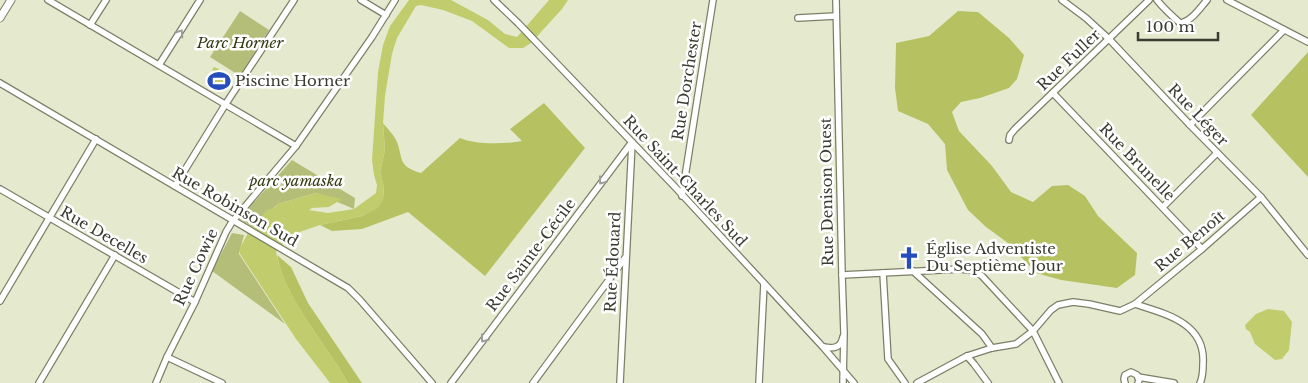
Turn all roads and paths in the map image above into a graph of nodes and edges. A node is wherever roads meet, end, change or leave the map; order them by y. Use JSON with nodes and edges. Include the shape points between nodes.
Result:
{"nodes":[{"id":1,"x":11,"y":0,"type":"edge"},
{"id":2,"x":48,"y":0,"type":"edge"},
{"id":3,"x":106,"y":0,"type":"edge"},
{"id":4,"x":200,"y":0,"type":"edge"},
{"id":5,"x":294,"y":0,"type":"edge"},
{"id":6,"x":361,"y":0,"type":"edge"},
{"id":7,"x":395,"y":0,"type":"edge"},
{"id":8,"x":494,"y":0,"type":"edge"},
{"id":9,"x":713,"y":0,"type":"edge"},
{"id":10,"x":836,"y":0,"type":"edge"},
{"id":11,"x":1062,"y":0,"type":"edge"},
{"id":12,"x":1149,"y":0,"type":"edge"},
{"id":13,"x":1157,"y":0,"type":"edge"},
{"id":14,"x":1207,"y":0,"type":"edge"},
{"id":15,"x":1227,"y":0,"type":"edge"},
{"id":16,"x":386,"y":15,"type":"junction"},
{"id":17,"x":836,"y":16,"type":"junction"},
{"id":18,"x":0,"y":18,"type":"edge"},
{"id":19,"x":798,"y":18,"type":"dead end"},
{"id":20,"x":90,"y":25,"type":"junction"},
{"id":21,"x":1284,"y":30,"type":"junction"},
{"id":22,"x":1109,"y":39,"type":"junction"},
{"id":23,"x":1308,"y":42,"type":"edge"},
{"id":24,"x":159,"y":66,"type":"junction"},
{"id":25,"x":0,"y":83,"type":"edge"},
{"id":26,"x":1053,"y":92,"type":"junction"},
{"id":27,"x":225,"y":104,"type":"junction"},
{"id":28,"x":1190,"y":125,"type":"junction"},
{"id":29,"x":96,"y":139,"type":"junction"},
{"id":30,"x":1009,"y":140,"type":"dead end"},
{"id":31,"x":632,"y":142,"type":"junction"},
{"id":32,"x":296,"y":146,"type":"junction"},
{"id":33,"x":1217,"y":153,"type":"junction"},
{"id":34,"x":175,"y":186,"type":"junction"},
{"id":35,"x":0,"y":189,"type":"edge"},
{"id":36,"x":682,"y":196,"type":"junction"},
{"id":37,"x":1261,"y":197,"type":"junction"},
{"id":38,"x":1163,"y":207,"type":"junction"},
{"id":39,"x":49,"y":218,"type":"junction"},
{"id":40,"x":236,"y":222,"type":"junction"},
{"id":41,"x":1202,"y":249,"type":"junction"},
{"id":42,"x":114,"y":255,"type":"junction"},
{"id":43,"x":1308,"y":255,"type":"edge"},
{"id":44,"x":626,"y":257,"type":"junction"},
{"id":45,"x":912,"y":271,"type":"junction"},
{"id":46,"x":883,"y":273,"type":"junction"},
{"id":47,"x":842,"y":275,"type":"junction"},
{"id":48,"x":764,"y":284,"type":"junction"},
{"id":49,"x":0,"y":301,"type":"edge"},
{"id":50,"x":195,"y":302,"type":"junction"},
{"id":51,"x":1135,"y":304,"type":"junction"},
{"id":52,"x":1033,"y":331,"type":"junction"},
{"id":53,"x":844,"y":333,"type":"junction"},
{"id":54,"x":823,"y":347,"type":"junction"},
{"id":55,"x":992,"y":348,"type":"junction"},
{"id":56,"x":967,"y":356,"type":"junction"},
{"id":57,"x":167,"y":357,"type":"junction"},
{"id":58,"x":843,"y":371,"type":"junction"},
{"id":59,"x":1138,"y":380,"type":"edge"},
{"id":60,"x":39,"y":383,"type":"edge"},
{"id":61,"x":156,"y":383,"type":"edge"},
{"id":62,"x":222,"y":383,"type":"edge"},
{"id":63,"x":432,"y":383,"type":"edge"},
{"id":64,"x":451,"y":383,"type":"edge"},
{"id":65,"x":533,"y":383,"type":"edge"},
{"id":66,"x":620,"y":383,"type":"edge"},
{"id":67,"x":759,"y":383,"type":"edge"},
{"id":68,"x":843,"y":383,"type":"edge"},
{"id":69,"x":854,"y":383,"type":"edge"},
{"id":70,"x":905,"y":383,"type":"edge"},
{"id":71,"x":917,"y":383,"type":"edge"},
{"id":72,"x":988,"y":383,"type":"edge"},
{"id":73,"x":1059,"y":383,"type":"edge"},
{"id":74,"x":1125,"y":383,"type":"edge"},
{"id":75,"x":1174,"y":383,"type":"edge"},
{"id":76,"x":1200,"y":383,"type":"edge"}],
"edges":[{"from":1,"to":18,"type":"main road"},
{"from":2,"to":20,"type":"street"},
{"from":3,"to":20,"type":"street"},
{"from":24,"to":4,"type":"street","one_way":true},
{"from":5,"to":27,"type":"street"},
{"from":6,"to":16,"type":"street"},
{"from":7,"to":16,"type":"street","name":"Rue Cowie"},
{"from":8,"to":31,"type":"street","name":"Rue Saint-Charles Sud"},
{"from":9,"to":36,"type":"street","name":"Rue Dorchester"},
{"from":10,"to":17,"type":"street","name":"Rue Denison Ouest"},
{"from":11,"to":22,"type":"street","name":"Rue Léger"},
{"from":12,"to":22,"type":"street","name":"Rue Fuller"},
{"from":13,"to":14,"type":"street","via":[[1183,24]]},
{"from":15,"to":21,"type":"street"},
{"from":16,"to":32,"type":"street","name":"Rue Cowie"},
{"from":17,"to":19,"type":"street"},
{"from":17,"to":47,"type":"street","name":"Rue Denison Ouest"},
{"from":20,"to":24,"type":"street"},
{"from":21,"to":23,"type":"street"},
{"from":21,"to":28,"type":"street"},
{"from":22,"to":26,"type":"street","name":"Rue Fuller"},
{"from":22,"to":28,"type":"street","name":"Rue Léger"},
{"from":24,"to":27,"type":"street"},
{"from":25,"to":29,"type":"street","name":"Rue Robinson Sud"},
{"from":26,"to":30,"type":"street","name":"Rue Fuller","via":[[1015,129]]},
{"from":26,"to":38,"type":"street","name":"Rue Brunelle"},
{"from":27,"to":32,"type":"street"},
{"from":27,"to":34,"type":"street"},
{"from":28,"to":33,"type":"street","name":"Rue Léger"},
{"from":29,"to":34,"type":"street","name":"Rue Robinson Sud"},
{"from":29,"to":39,"type":"street"},
{"from":31,"to":36,"type":"street","name":"Rue Saint-Charles Sud"},
{"from":31,"to":44,"type":"street","name":"Rue Édouard"},
{"from":31,"to":64,"type":"street","name":"Rue Sainte-Cécile","one_way":true},
{"from":32,"to":40,"type":"street","name":"Rue Cowie"},
{"from":33,"to":37,"type":"street","name":"Rue Léger"},
{"from":33,"to":38,"type":"street"},
{"from":34,"to":40,"type":"street","name":"Rue Robinson Sud"},
{"from":35,"to":39,"type":"street","name":"Rue Decelles"},
{"from":36,"to":48,"type":"street","name":"Rue Saint-Charles Sud"},
{"from":37,"to":41,"type":"street","name":"Rue Benoît"},
{"from":37,"to":43,"type":"street","name":"Rue Léger"},
{"from":38,"to":41,"type":"street","name":"Rue Brunelle"},
{"from":39,"to":42,"type":"street","name":"Rue Decelles"},
{"from":39,"to":49,"type":"street"},
{"from":40,"to":50,"type":"street","name":"Rue Cowie","via":[[226,232]]},
{"from":40,"to":63,"type":"street","name":"Rue Robinson Sud","via":[[348,288]]},
{"from":41,"to":51,"type":"street","name":"Rue Benoît"},
{"from":42,"to":50,"type":"street","name":"Rue Decelles"},
{"from":42,"to":60,"type":"street"},
{"from":44,"to":65,"type":"street"},
{"from":44,"to":66,"type":"street","name":"Rue Édouard"},
{"from":45,"to":46,"type":"street"},
{"from":45,"to":52,"type":"street","via":[[961,268],[975,271]]},
{"from":45,"to":55,"type":"street","via":[[982,334]]},
{"from":46,"to":47,"type":"street"},
{"from":46,"to":70,"type":"street","via":[[888,359]]},
{"from":47,"to":53,"type":"street","name":"Rue Denison Ouest"},
{"from":48,"to":54,"type":"street","name":"Rue Saint-Charles Sud"},
{"from":48,"to":67,"type":"street"},
{"from":50,"to":57,"type":"street","name":"Rue Cowie"},
{"from":51,"to":52,"type":"street","via":[[1120,311],[1073,302],[1058,305]]},
{"from":51,"to":76,"type":"street","via":[[1180,321],[1198,336],[1204,357]]},
{"from":52,"to":55,"type":"street","via":[[1016,344]]},
{"from":52,"to":73,"type":"street"},
{"from":53,"to":54,"type":"street","via":[[838,347]]},
{"from":53,"to":58,"type":"street","name":"Rue Denison Ouest"},
{"from":54,"to":58,"type":"street","name":"Rue Saint-Charles Sud"},
{"from":55,"to":56,"type":"street"},
{"from":56,"to":71,"type":"street"},
{"from":56,"to":72,"type":"street"},
{"from":57,"to":61,"type":"street","name":"Rue Cowie"},
{"from":57,"to":62,"type":"street"},
{"from":58,"to":68,"type":"street","name":"Rue Denison Ouest"},
{"from":58,"to":69,"type":"street","name":"Rue Saint-Charles Sud"},
{"from":59,"to":74,"type":"street","via":[[1136,373],[1129,372],[1124,377]]},
{"from":59,"to":75,"type":"street"}]}
